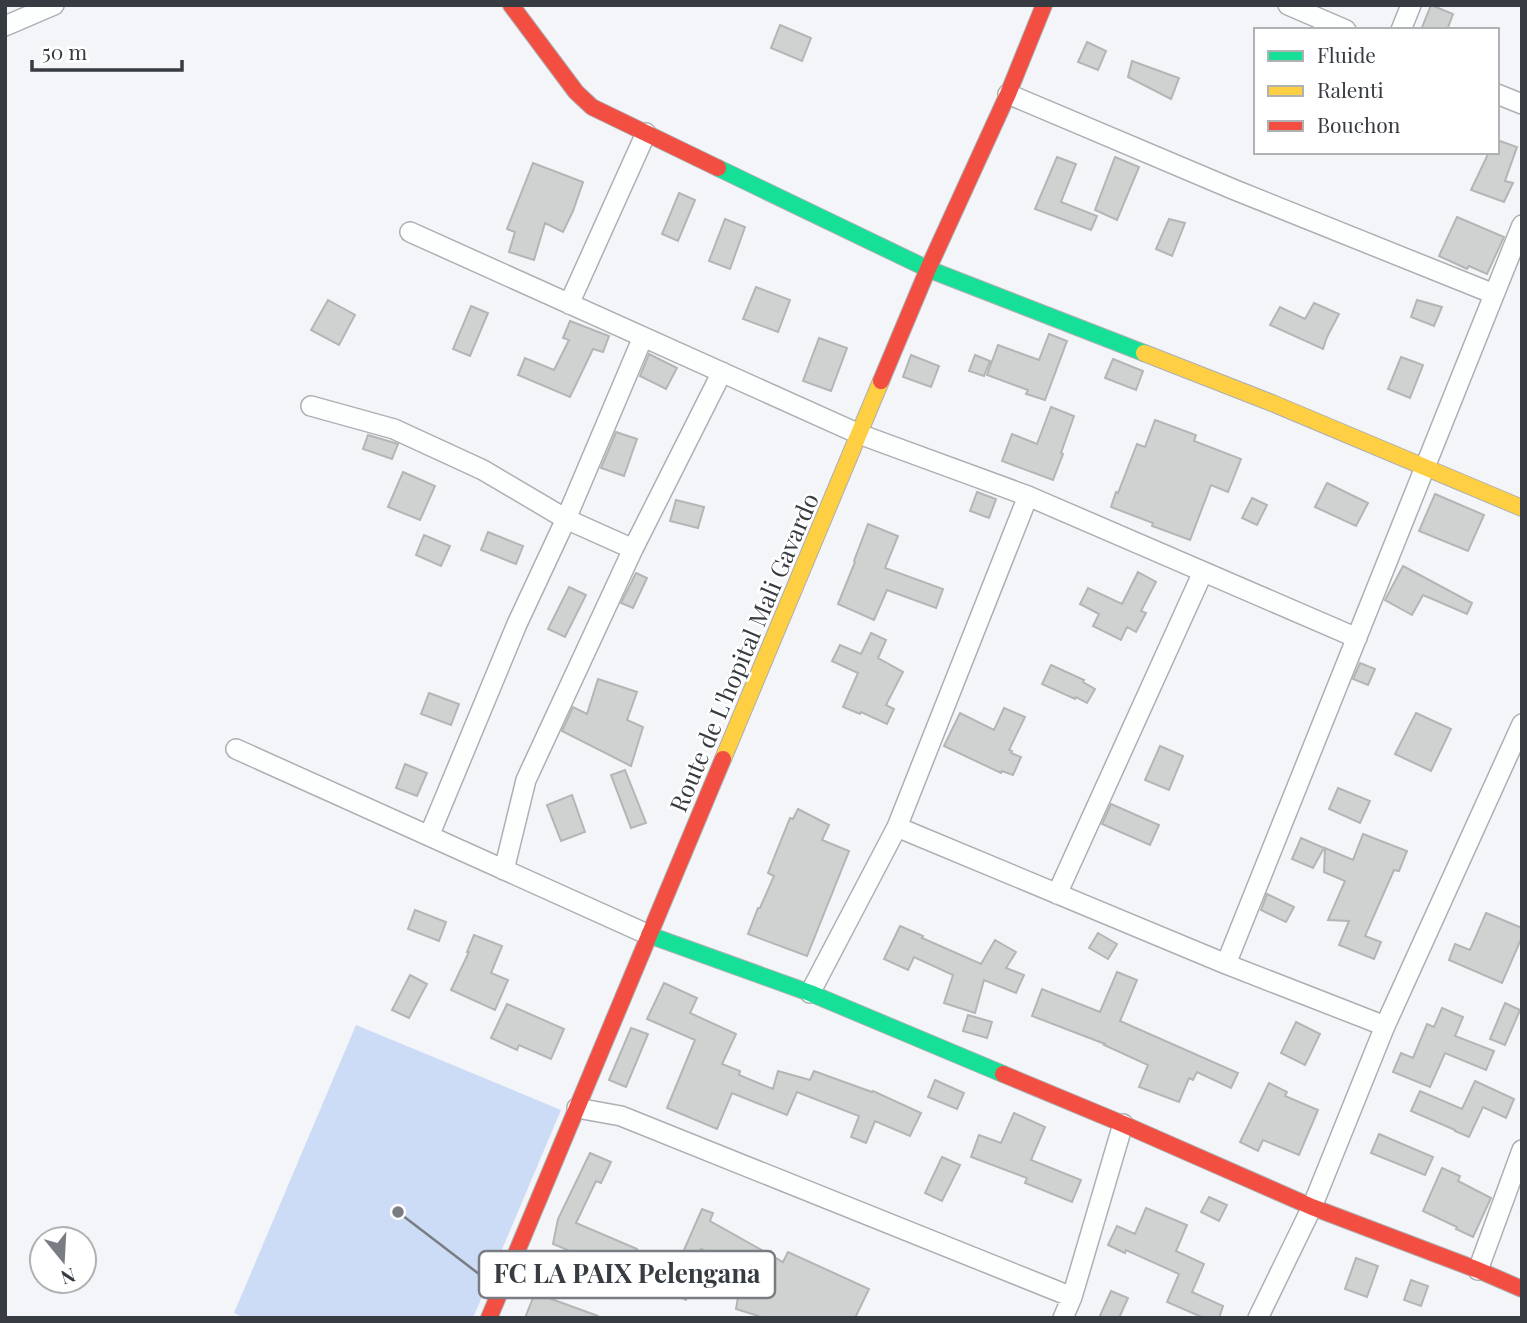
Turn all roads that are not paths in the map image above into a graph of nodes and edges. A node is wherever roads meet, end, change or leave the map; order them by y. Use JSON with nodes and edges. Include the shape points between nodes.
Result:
{"nodes":[{"id":1,"x":54,"y":5,"type":"edge"},
{"id":2,"x":511,"y":5,"type":"edge"},
{"id":3,"x":1044,"y":5,"type":"edge"},
{"id":4,"x":1288,"y":5,"type":"edge"},
{"id":5,"x":1410,"y":5,"type":"edge"},
{"id":6,"x":5,"y":26,"type":"edge"},
{"id":7,"x":1341,"y":28,"type":"edge"},
{"id":8,"x":1402,"y":28,"type":"edge"},
{"id":9,"x":1008,"y":94,"type":"junction"},
{"id":10,"x":1499,"y":95,"type":"edge"},
{"id":11,"x":1522,"y":104,"type":"edge"},
{"id":12,"x":646,"y":133,"type":"junction"},
{"id":13,"x":1522,"y":225,"type":"edge"},
{"id":14,"x":410,"y":232,"type":"dead end"},
{"id":15,"x":928,"y":269,"type":"junction"},
{"id":16,"x":1494,"y":294,"type":"junction"},
{"id":17,"x":569,"y":304,"type":"junction"},
{"id":18,"x":643,"y":337,"type":"junction"},
{"id":19,"x":722,"y":372,"type":"junction"},
{"id":20,"x":311,"y":406,"type":"dead end"},
{"id":21,"x":859,"y":434,"type":"junction"},
{"id":22,"x":1425,"y":467,"type":"junction"},
{"id":23,"x":1028,"y":496,"type":"junction"},
{"id":24,"x":1522,"y":508,"type":"edge"},
{"id":25,"x":566,"y":519,"type":"junction"},
{"id":26,"x":633,"y":549,"type":"junction"},
{"id":27,"x":1203,"y":572,"type":"junction"},
{"id":28,"x":1357,"y":638,"type":"junction"},
{"id":29,"x":1522,"y":724,"type":"edge"},
{"id":30,"x":236,"y":749,"type":"dead end"},
{"id":31,"x":897,"y":827,"type":"junction"},
{"id":32,"x":429,"y":836,"type":"junction"},
{"id":33,"x":504,"y":870,"type":"junction"},
{"id":34,"x":1058,"y":894,"type":"junction"},
{"id":35,"x":649,"y":935,"type":"junction"},
{"id":36,"x":1226,"y":964,"type":"junction"},
{"id":37,"x":810,"y":993,"type":"junction"},
{"id":38,"x":1385,"y":1026,"type":"junction"},
{"id":39,"x":577,"y":1108,"type":"junction"},
{"id":40,"x":1123,"y":1124,"type":"junction"},
{"id":41,"x":1522,"y":1150,"type":"edge"},
{"id":42,"x":1312,"y":1207,"type":"junction"},
{"id":43,"x":1478,"y":1270,"type":"junction"},
{"id":44,"x":1522,"y":1289,"type":"edge"},
{"id":45,"x":1072,"y":1297,"type":"junction"},
{"id":46,"x":489,"y":1318,"type":"edge"},
{"id":47,"x":1063,"y":1318,"type":"edge"},
{"id":48,"x":1258,"y":1318,"type":"edge"}],
"edges":[{"from":1,"to":6,"type":"street"},
{"from":2,"to":12,"type":"street","via":[[576,92],[592,107]]},
{"from":3,"to":9,"type":"street","name":"Route de L'hopital Mali Gavardo"},
{"from":4,"to":7,"type":"street"},
{"from":5,"to":8,"type":"street"},
{"from":9,"to":15,"type":"street","name":"Route de L'hopital Mali Gavardo"},
{"from":9,"to":16,"type":"street"},
{"from":10,"to":11,"type":"street"},
{"from":12,"to":15,"type":"street"},
{"from":12,"to":17,"type":"street"},
{"from":13,"to":16,"type":"street"},
{"from":14,"to":17,"type":"street"},
{"from":15,"to":21,"type":"street","name":"Route de L'hopital Mali Gavardo"},
{"from":15,"to":22,"type":"street"},
{"from":16,"to":22,"type":"street"},
{"from":17,"to":18,"type":"street"},
{"from":18,"to":19,"type":"street"},
{"from":18,"to":25,"type":"street"},
{"from":19,"to":21,"type":"street"},
{"from":19,"to":26,"type":"street"},
{"from":20,"to":25,"type":"street","via":[[394,429],[483,470]]},
{"from":21,"to":23,"type":"street"},
{"from":21,"to":35,"type":"street","name":"Route de L'hopital Mali Gavardo"},
{"from":22,"to":24,"type":"street"},
{"from":22,"to":28,"type":"street"},
{"from":23,"to":27,"type":"street"},
{"from":23,"to":31,"type":"street"},
{"from":25,"to":26,"type":"street"},
{"from":25,"to":32,"type":"street"},
{"from":26,"to":33,"type":"street","via":[[526,780]]},
{"from":27,"to":28,"type":"street"},
{"from":27,"to":34,"type":"street"},
{"from":28,"to":36,"type":"street"},
{"from":29,"to":38,"type":"street"},
{"from":30,"to":32,"type":"street"},
{"from":31,"to":34,"type":"street"},
{"from":31,"to":37,"type":"street"},
{"from":32,"to":33,"type":"street"},
{"from":33,"to":35,"type":"street"},
{"from":34,"to":36,"type":"street"},
{"from":35,"to":37,"type":"street"},
{"from":35,"to":39,"type":"street","name":"Route de L'hopital Mali Gavardo"},
{"from":36,"to":38,"type":"street"},
{"from":37,"to":40,"type":"street"},
{"from":38,"to":42,"type":"street"},
{"from":39,"to":45,"type":"street","via":[[621,1116]]},
{"from":39,"to":46,"type":"street","name":"Route de L'hopital Mali Gavardo"},
{"from":40,"to":42,"type":"street"},
{"from":40,"to":45,"type":"street"},
{"from":41,"to":43,"type":"street"},
{"from":42,"to":43,"type":"street"},
{"from":42,"to":48,"type":"street"},
{"from":43,"to":44,"type":"street"},
{"from":45,"to":47,"type":"street"}]}
